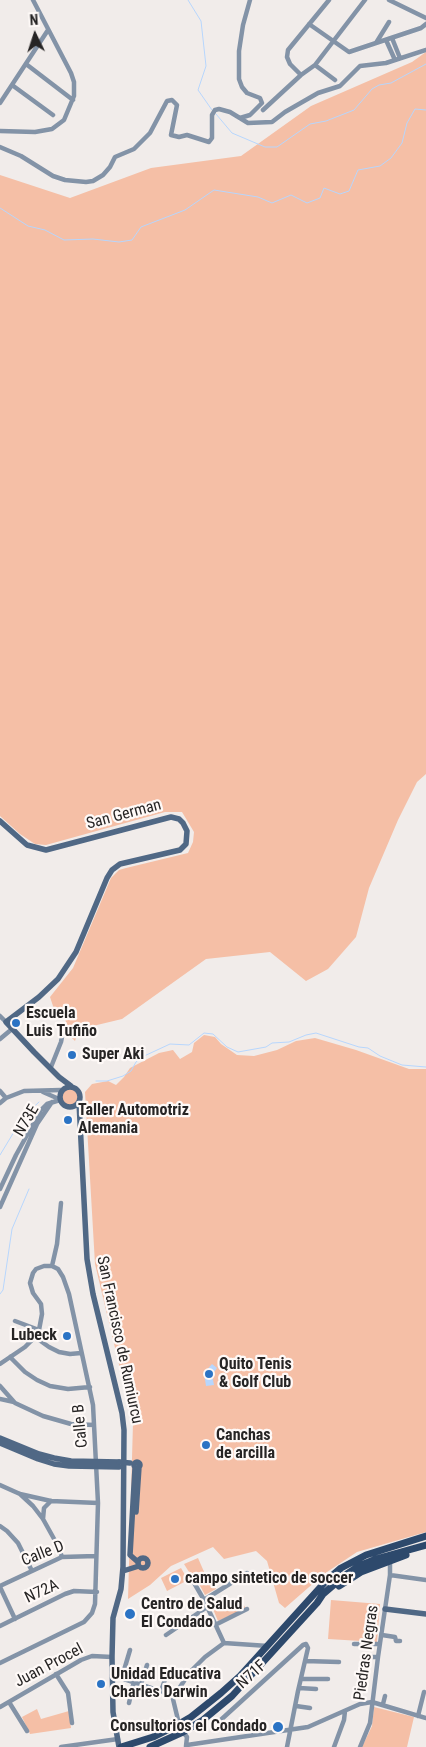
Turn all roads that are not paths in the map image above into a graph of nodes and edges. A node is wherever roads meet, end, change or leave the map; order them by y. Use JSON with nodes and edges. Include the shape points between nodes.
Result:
{"nodes":[{"id":1,"x":33,"y":0,"type":"edge"},
{"id":2,"x":250,"y":0,"type":"edge"},
{"id":3,"x":329,"y":0,"type":"edge"},
{"id":4,"x":365,"y":0,"type":"edge"},
{"id":5,"x":389,"y":0,"type":"edge"},
{"id":6,"x":400,"y":3,"type":"edge"},
{"id":7,"x":426,"y":18,"type":"edge"},
{"id":8,"x":389,"y":22,"type":"dead end"},
{"id":9,"x":309,"y":24,"type":"junction"},
{"id":10,"x":426,"y":24,"type":"edge"},
{"id":11,"x":48,"y":30,"type":"junction"},
{"id":12,"x":392,"y":38,"type":"junction"},
{"id":13,"x":386,"y":40,"type":"junction"},
{"id":14,"x":334,"y":41,"type":"junction"},
{"id":15,"x":376,"y":43,"type":"junction"},
{"id":16,"x":426,"y":50,"type":"edge"},
{"id":17,"x":400,"y":58,"type":"junction"},
{"id":18,"x":395,"y":60,"type":"junction"},
{"id":19,"x":26,"y":64,"type":"junction"},
{"id":20,"x":315,"y":65,"type":"junction"},
{"id":21,"x":301,"y":75,"type":"junction"},
{"id":22,"x":335,"y":80,"type":"dead end"},
{"id":23,"x":12,"y":85,"type":"junction"},
{"id":24,"x":73,"y":100,"type":"junction"},
{"id":25,"x":0,"y":103,"type":"edge"},
{"id":26,"x":263,"y":110,"type":"dead end"},
{"id":27,"x":53,"y":115,"type":"dead end"},
{"id":28,"x":240,"y":118,"type":"junction"},
{"id":29,"x":0,"y":132,"type":"edge"},
{"id":30,"x":0,"y":147,"type":"edge"},
{"id":31,"x":0,"y":821,"type":"edge"},
{"id":32,"x":0,"y":1016,"type":"edge"},
{"id":33,"x":6,"y":1022,"type":"junction"},
{"id":34,"x":64,"y":1026,"type":"dead end"},
{"id":35,"x":12,"y":1029,"type":"junction"},
{"id":36,"x":0,"y":1039,"type":"edge"},
{"id":37,"x":50,"y":1067,"type":"junction"},
{"id":38,"x":59,"y":1077,"type":"junction"},
{"id":39,"x":71,"y":1086,"type":"junction"},
{"id":40,"x":62,"y":1090,"type":"junction"},
{"id":41,"x":0,"y":1091,"type":"edge"},
{"id":42,"x":40,"y":1091,"type":"junction"},
{"id":43,"x":6,"y":1098,"type":"junction"},
{"id":44,"x":60,"y":1099,"type":"junction"},
{"id":45,"x":78,"y":1102,"type":"junction"},
{"id":46,"x":0,"y":1103,"type":"edge"},
{"id":47,"x":71,"y":1107,"type":"junction"},
{"id":48,"x":79,"y":1116,"type":"junction"},
{"id":49,"x":36,"y":1123,"type":"junction"},
{"id":50,"x":16,"y":1155,"type":"junction"},
{"id":51,"x":22,"y":1158,"type":"junction"},
{"id":52,"x":13,"y":1161,"type":"junction"},
{"id":53,"x":18,"y":1164,"type":"junction"},
{"id":54,"x":0,"y":1189,"type":"edge"},
{"id":55,"x":61,"y":1203,"type":"dead end"},
{"id":56,"x":0,"y":1207,"type":"edge"},
{"id":57,"x":52,"y":1266,"type":"junction"},
{"id":58,"x":15,"y":1321,"type":"dead end"},
{"id":59,"x":39,"y":1330,"type":"junction"},
{"id":60,"x":35,"y":1337,"type":"junction"},
{"id":61,"x":81,"y":1353,"type":"junction"},
{"id":62,"x":10,"y":1357,"type":"junction"},
{"id":63,"x":0,"y":1364,"type":"edge"},
{"id":64,"x":0,"y":1386,"type":"edge"},
{"id":65,"x":90,"y":1387,"type":"junction"},
{"id":66,"x":4,"y":1391,"type":"junction"},
{"id":67,"x":0,"y":1398,"type":"edge"},
{"id":68,"x":15,"y":1403,"type":"junction"},
{"id":69,"x":94,"y":1425,"type":"junction"},
{"id":70,"x":0,"y":1438,"type":"edge"},
{"id":71,"x":0,"y":1443,"type":"edge"},
{"id":72,"x":96,"y":1464,"type":"junction"},
{"id":73,"x":0,"y":1484,"type":"edge"},
{"id":74,"x":20,"y":1494,"type":"junction"},
{"id":75,"x":52,"y":1501,"type":"junction"},
{"id":76,"x":98,"y":1503,"type":"junction"},
{"id":77,"x":43,"y":1518,"type":"junction"},
{"id":78,"x":0,"y":1526,"type":"edge"},
{"id":79,"x":426,"y":1536,"type":"edge"},
{"id":80,"x":426,"y":1544,"type":"edge"},
{"id":81,"x":426,"y":1549,"type":"edge"},
{"id":82,"x":96,"y":1556,"type":"junction"},
{"id":83,"x":62,"y":1557,"type":"junction"},
{"id":84,"x":390,"y":1560,"type":"junction"},
{"id":85,"x":123,"y":1569,"type":"junction"},
{"id":86,"x":32,"y":1571,"type":"junction"},
{"id":87,"x":247,"y":1573,"type":"dead end"},
{"id":88,"x":390,"y":1575,"type":"junction"},
{"id":89,"x":426,"y":1580,"type":"edge"},
{"id":90,"x":192,"y":1581,"type":"dead end"},
{"id":91,"x":0,"y":1586,"type":"edge"},
{"id":92,"x":97,"y":1592,"type":"junction"},
{"id":93,"x":2,"y":1595,"type":"edge"},
{"id":94,"x":204,"y":1600,"type":"junction"},
{"id":95,"x":315,"y":1600,"type":"junction"},
{"id":96,"x":207,"y":1608,"type":"junction"},
{"id":97,"x":247,"y":1609,"type":"dead end"},
{"id":98,"x":385,"y":1609,"type":"junction"},
{"id":99,"x":426,"y":1614,"type":"edge"},
{"id":100,"x":15,"y":1619,"type":"junction"},
{"id":101,"x":215,"y":1625,"type":"junction"},
{"id":102,"x":0,"y":1626,"type":"edge"},
{"id":103,"x":166,"y":1635,"type":"dead end"},
{"id":104,"x":382,"y":1636,"type":"junction"},
{"id":105,"x":400,"y":1641,"type":"dead end"},
{"id":106,"x":224,"y":1643,"type":"junction"},
{"id":107,"x":354,"y":1644,"type":"dead end"},
{"id":108,"x":380,"y":1644,"type":"junction"},
{"id":109,"x":268,"y":1646,"type":"junction"},
{"id":110,"x":130,"y":1650,"type":"dead end"},
{"id":111,"x":367,"y":1656,"type":"dead end"},
{"id":112,"x":112,"y":1657,"type":"junction"},
{"id":113,"x":378,"y":1657,"type":"junction"},
{"id":114,"x":305,"y":1661,"type":"junction"},
{"id":115,"x":339,"y":1662,"type":"dead end"},
{"id":116,"x":0,"y":1663,"type":"edge"},
{"id":117,"x":147,"y":1666,"type":"dead end"},
{"id":118,"x":56,"y":1674,"type":"junction"},
{"id":119,"x":166,"y":1674,"type":"dead end"},
{"id":120,"x":112,"y":1675,"type":"junction"},
{"id":121,"x":122,"y":1677,"type":"junction"},
{"id":122,"x":301,"y":1679,"type":"junction"},
{"id":123,"x":328,"y":1679,"type":"dead end"},
{"id":124,"x":134,"y":1681,"type":"junction"},
{"id":125,"x":141,"y":1684,"type":"junction"},
{"id":126,"x":299,"y":1688,"type":"junction"},
{"id":127,"x":156,"y":1689,"type":"junction"},
{"id":128,"x":316,"y":1689,"type":"dead end"},
{"id":129,"x":161,"y":1691,"type":"junction"},
{"id":130,"x":424,"y":1692,"type":"dead end"},
{"id":131,"x":172,"y":1695,"type":"junction"},
{"id":132,"x":154,"y":1696,"type":"dead end"},
{"id":133,"x":232,"y":1696,"type":"junction"},
{"id":134,"x":385,"y":1696,"type":"dead end"},
{"id":135,"x":10,"y":1702,"type":"junction"},
{"id":136,"x":372,"y":1702,"type":"junction"},
{"id":137,"x":129,"y":1703,"type":"dead end"},
{"id":138,"x":239,"y":1704,"type":"junction"},
{"id":139,"x":383,"y":1704,"type":"junction"},
{"id":140,"x":296,"y":1706,"type":"junction"},
{"id":141,"x":0,"y":1707,"type":"edge"},
{"id":142,"x":310,"y":1708,"type":"dead end"},
{"id":143,"x":345,"y":1711,"type":"junction"},
{"id":144,"x":418,"y":1716,"type":"junction"},
{"id":145,"x":426,"y":1718,"type":"edge"},
{"id":146,"x":72,"y":1723,"type":"dead end"},
{"id":147,"x":179,"y":1724,"type":"junction"},
{"id":148,"x":214,"y":1727,"type":"dead end"},
{"id":149,"x":27,"y":1731,"type":"dead end"},
{"id":150,"x":291,"y":1731,"type":"junction"},
{"id":151,"x":183,"y":1732,"type":"junction"},
{"id":152,"x":118,"y":1739,"type":"junction"},
{"id":153,"x":187,"y":1746,"type":"edge"},
{"id":154,"x":61,"y":1747,"type":"edge"},
{"id":155,"x":120,"y":1747,"type":"edge"},
{"id":156,"x":150,"y":1747,"type":"edge"},
{"id":157,"x":287,"y":1747,"type":"edge"},
{"id":158,"x":334,"y":1747,"type":"edge"},
{"id":159,"x":360,"y":1747,"type":"edge"}],
"edges":[{"from":1,"to":11,"type":"street"},
{"from":2,"to":28,"type":"street","via":[[239,51],[239,79],[242,87],[260,98],[262,103],[250,116]]},
{"from":3,"to":9,"type":"street"},
{"from":4,"to":14,"type":"street"},
{"from":5,"to":6,"type":"street"},
{"from":6,"to":7,"type":"street"},
{"from":8,"to":15,"type":"street"},
{"from":9,"to":14,"type":"street"},
{"from":9,"to":21,"type":"street","via":[[288,50],[290,64]]},
{"from":10,"to":12,"type":"street"},
{"from":11,"to":19,"type":"street"},
{"from":11,"to":24,"type":"street","via":[[74,82]]},
{"from":12,"to":13,"type":"street"},
{"from":12,"to":17,"type":"street"},
{"from":13,"to":15,"type":"street"},
{"from":13,"to":18,"type":"street"},
{"from":14,"to":15,"type":"street","via":[[350,52]]},
{"from":14,"to":20,"type":"street"},
{"from":16,"to":17,"type":"street"},
{"from":17,"to":18,"type":"street"},
{"from":18,"to":28,"type":"street","via":[[360,66],[340,86],[318,93],[272,122],[248,123]]},
{"from":19,"to":23,"type":"street"},
{"from":19,"to":24,"type":"street"},
{"from":20,"to":21,"type":"street"},
{"from":20,"to":22,"type":"street"},
{"from":21,"to":26,"type":"street"},
{"from":23,"to":25,"type":"street"},
{"from":23,"to":27,"type":"street"},
{"from":24,"to":29,"type":"street","via":[[64,120],[52,129]]},
{"from":28,"to":30,"type":"street","via":[[217,110],[212,115],[210,142],[188,135],[175,137],[171,130],[177,106],[172,100],[168,101],[150,134],[134,149],[115,157],[103,175],[86,182],[53,176]]},
{"from":31,"to":33,"type":"main road","name":"San German","via":[[27,844],[46,850],[171,817],[180,819],[187,831],[186,844],[180,850],[120,864],[112,870],[78,947],[58,979]]},
{"from":32,"to":33,"type":"street"},
{"from":33,"to":35,"type":"main road"},
{"from":34,"to":37,"type":"street"},
{"from":35,"to":36,"type":"street"},
{"from":35,"to":37,"type":"main road"},
{"from":37,"to":38,"type":"main road"},
{"from":38,"to":39,"type":"main road"},
{"from":38,"to":40,"type":"main road"},
{"from":39,"to":40,"type":"main road"},
{"from":39,"to":45,"type":"main road","via":[[80,1093]]},
{"from":40,"to":42,"type":"street"},
{"from":40,"to":44,"type":"main road"},
{"from":41,"to":43,"type":"street"},
{"from":42,"to":43,"type":"street","via":[[24,1091]]},
{"from":42,"to":44,"type":"street"},
{"from":43,"to":46,"type":"street"},
{"from":44,"to":47,"type":"main road","via":[[62,1104]]},
{"from":44,"to":49,"type":"street","name":"N73E","via":[[44,1107]]},
{"from":45,"to":47,"type":"main road"},
{"from":45,"to":48,"type":"main road","name":"San Francisco de Rumiurcu"},
{"from":47,"to":48,"type":"main road"},
{"from":48,"to":85,"type":"main road","name":"San Francisco de Rumiurcu","via":[[87,1259],[122,1413]]},
{"from":49,"to":50,"type":"street","name":"N73E"},
{"from":49,"to":51,"type":"street","name":"N73E"},
{"from":50,"to":51,"type":"street"},
{"from":50,"to":52,"type":"street","name":"N73E"},
{"from":51,"to":53,"type":"street","name":"N73E"},
{"from":52,"to":53,"type":"street"},
{"from":52,"to":54,"type":"street","name":"N73E"},
{"from":53,"to":56,"type":"street","name":"N73E"},
{"from":55,"to":57,"type":"street","via":[[58,1244]]},
{"from":57,"to":59,"type":"street","via":[[40,1267],[31,1277],[33,1293],[41,1304]]},
{"from":57,"to":61,"type":"street","name":"Calle B","via":[[63,1277],[69,1294]]},
{"from":58,"to":59,"type":"street"},
{"from":59,"to":60,"type":"street"},
{"from":60,"to":61,"type":"street","via":[[59,1352]]},
{"from":60,"to":62,"type":"street"},
{"from":61,"to":65,"type":"street","name":"Calle B"},
{"from":62,"to":63,"type":"street"},
{"from":62,"to":65,"type":"street","via":[[24,1372],[50,1386],[68,1389]]},
{"from":64,"to":66,"type":"street"},
{"from":65,"to":69,"type":"street","name":"Calle B"},
{"from":66,"to":67,"type":"street"},
{"from":66,"to":68,"type":"street"},
{"from":67,"to":68,"type":"street"},
{"from":68,"to":69,"type":"street","via":[[56,1420]]},
{"from":69,"to":72,"type":"street","name":"Calle B"},
{"from":70,"to":72,"type":"main road","via":[[39,1454]]},
{"from":71,"to":72,"type":"main road","via":[[54,1464]]},
{"from":72,"to":76,"type":"street","name":"Calle B"},
{"from":72,"to":85,"type":"main road","via":[[134,1466],[130,1555],[138,1563]]},
{"from":73,"to":74,"type":"street"},
{"from":74,"to":75,"type":"street"},
{"from":74,"to":77,"type":"street"},
{"from":75,"to":76,"type":"street"},
{"from":75,"to":77,"type":"street","via":[[44,1508]]},
{"from":76,"to":82,"type":"street","name":"Calle B"},
{"from":77,"to":83,"type":"street"},
{"from":78,"to":86,"type":"street","via":[[18,1543]]},
{"from":79,"to":95,"type":"main road","via":[[354,1560],[326,1582]]},
{"from":80,"to":95,"type":"main road","via":[[356,1565],[341,1574]]},
{"from":81,"to":84,"type":"main road"},
{"from":82,"to":83,"type":"street","name":"Calle D"},
{"from":82,"to":92,"type":"street","name":"Calle B"},
{"from":83,"to":86,"type":"street","name":"Calle D"},
{"from":84,"to":88,"type":"street","name":"Piedras Negras"},
{"from":84,"to":95,"type":"main road","via":[[361,1572]]},
{"from":85,"to":112,"type":"main road","name":"San Francisco de Rumiurcu","via":[[113,1618]]},
{"from":86,"to":91,"type":"street","name":"Calle D"},
{"from":87,"to":94,"type":"street"},
{"from":88,"to":89,"type":"street"},
{"from":88,"to":98,"type":"street","name":"Piedras Negras"},
{"from":90,"to":94,"type":"street"},
{"from":91,"to":93,"type":"street"},
{"from":92,"to":100,"type":"street","name":"N72A","via":[[65,1594]]},
{"from":92,"to":116,"type":"street","name":"Juan Procel","via":[[92,1613],[84,1622]]},
{"from":93,"to":100,"type":"street"},
{"from":94,"to":96,"type":"street"},
{"from":95,"to":109,"type":"main road"},
{"from":95,"to":133,"type":"main road"},
{"from":96,"to":101,"type":"street"},
{"from":96,"to":103,"type":"street"},
{"from":97,"to":101,"type":"street"},
{"from":98,"to":99,"type":"main road"},
{"from":98,"to":104,"type":"street","name":"Piedras Negras"},
{"from":100,"to":102,"type":"street","name":"N72A"},
{"from":101,"to":106,"type":"street"},
{"from":104,"to":105,"type":"street","via":[[395,1637]]},
{"from":104,"to":108,"type":"street","name":"Piedras Negras"},
{"from":106,"to":109,"type":"street"},
{"from":106,"to":131,"type":"street","via":[[205,1657]]},
{"from":107,"to":108,"type":"street"},
{"from":108,"to":113,"type":"street","name":"Piedras Negras"},
{"from":109,"to":147,"type":"main road","via":[[223,1692]]},
{"from":110,"to":121,"type":"street"},
{"from":111,"to":113,"type":"street"},
{"from":112,"to":118,"type":"street","name":"Juan Procel","via":[[88,1657]]},
{"from":112,"to":120,"type":"main road","name":"San Francisco de Rumiurcu"},
{"from":113,"to":136,"type":"street","name":"Piedras Negras"},
{"from":114,"to":115,"type":"street"},
{"from":114,"to":122,"type":"street"},
{"from":114,"to":138,"type":"street","name":"N71F","via":[[308,1645],[303,1645]]},
{"from":117,"to":125,"type":"street"},
{"from":118,"to":135,"type":"street","name":"Juan Procel"},
{"from":118,"to":146,"type":"street","via":[[68,1693]]},
{"from":119,"to":129,"type":"street"},
{"from":120,"to":121,"type":"street"},
{"from":120,"to":152,"type":"main road","name":"San Francisco de Rumiurcu"},
{"from":121,"to":124,"type":"street"},
{"from":122,"to":123,"type":"street"},
{"from":122,"to":126,"type":"street"},
{"from":124,"to":125,"type":"street"},
{"from":124,"to":137,"type":"street"},
{"from":125,"to":127,"type":"street"},
{"from":126,"to":128,"type":"street"},
{"from":126,"to":140,"type":"street"},
{"from":127,"to":129,"type":"street"},
{"from":127,"to":132,"type":"street"},
{"from":129,"to":131,"type":"street"},
{"from":130,"to":144,"type":"street"},
{"from":131,"to":147,"type":"street"},
{"from":133,"to":138,"type":"street"},
{"from":133,"to":151,"type":"main road"},
{"from":134,"to":139,"type":"street"},
{"from":135,"to":141,"type":"street","name":"Juan Procel"},
{"from":135,"to":149,"type":"street"},
{"from":136,"to":139,"type":"street"},
{"from":136,"to":143,"type":"street"},
{"from":136,"to":159,"type":"street","name":"Piedras Negras","via":[[370,1725]]},
{"from":138,"to":148,"type":"street","name":"N71F"},
{"from":139,"to":144,"type":"street"},
{"from":140,"to":142,"type":"street"},
{"from":140,"to":150,"type":"street"},
{"from":143,"to":150,"type":"street","via":[[316,1725]]},
{"from":143,"to":158,"type":"street"},
{"from":144,"to":145,"type":"street"},
{"from":147,"to":155,"type":"main road","via":[[153,1737]]},
{"from":150,"to":153,"type":"street"},
{"from":150,"to":157,"type":"street"},
{"from":151,"to":153,"type":"street"},
{"from":151,"to":156,"type":"main road"},
{"from":152,"to":154,"type":"street"},
{"from":152,"to":155,"type":"main road","name":"San Francisco de Rumiurcu"}]}
